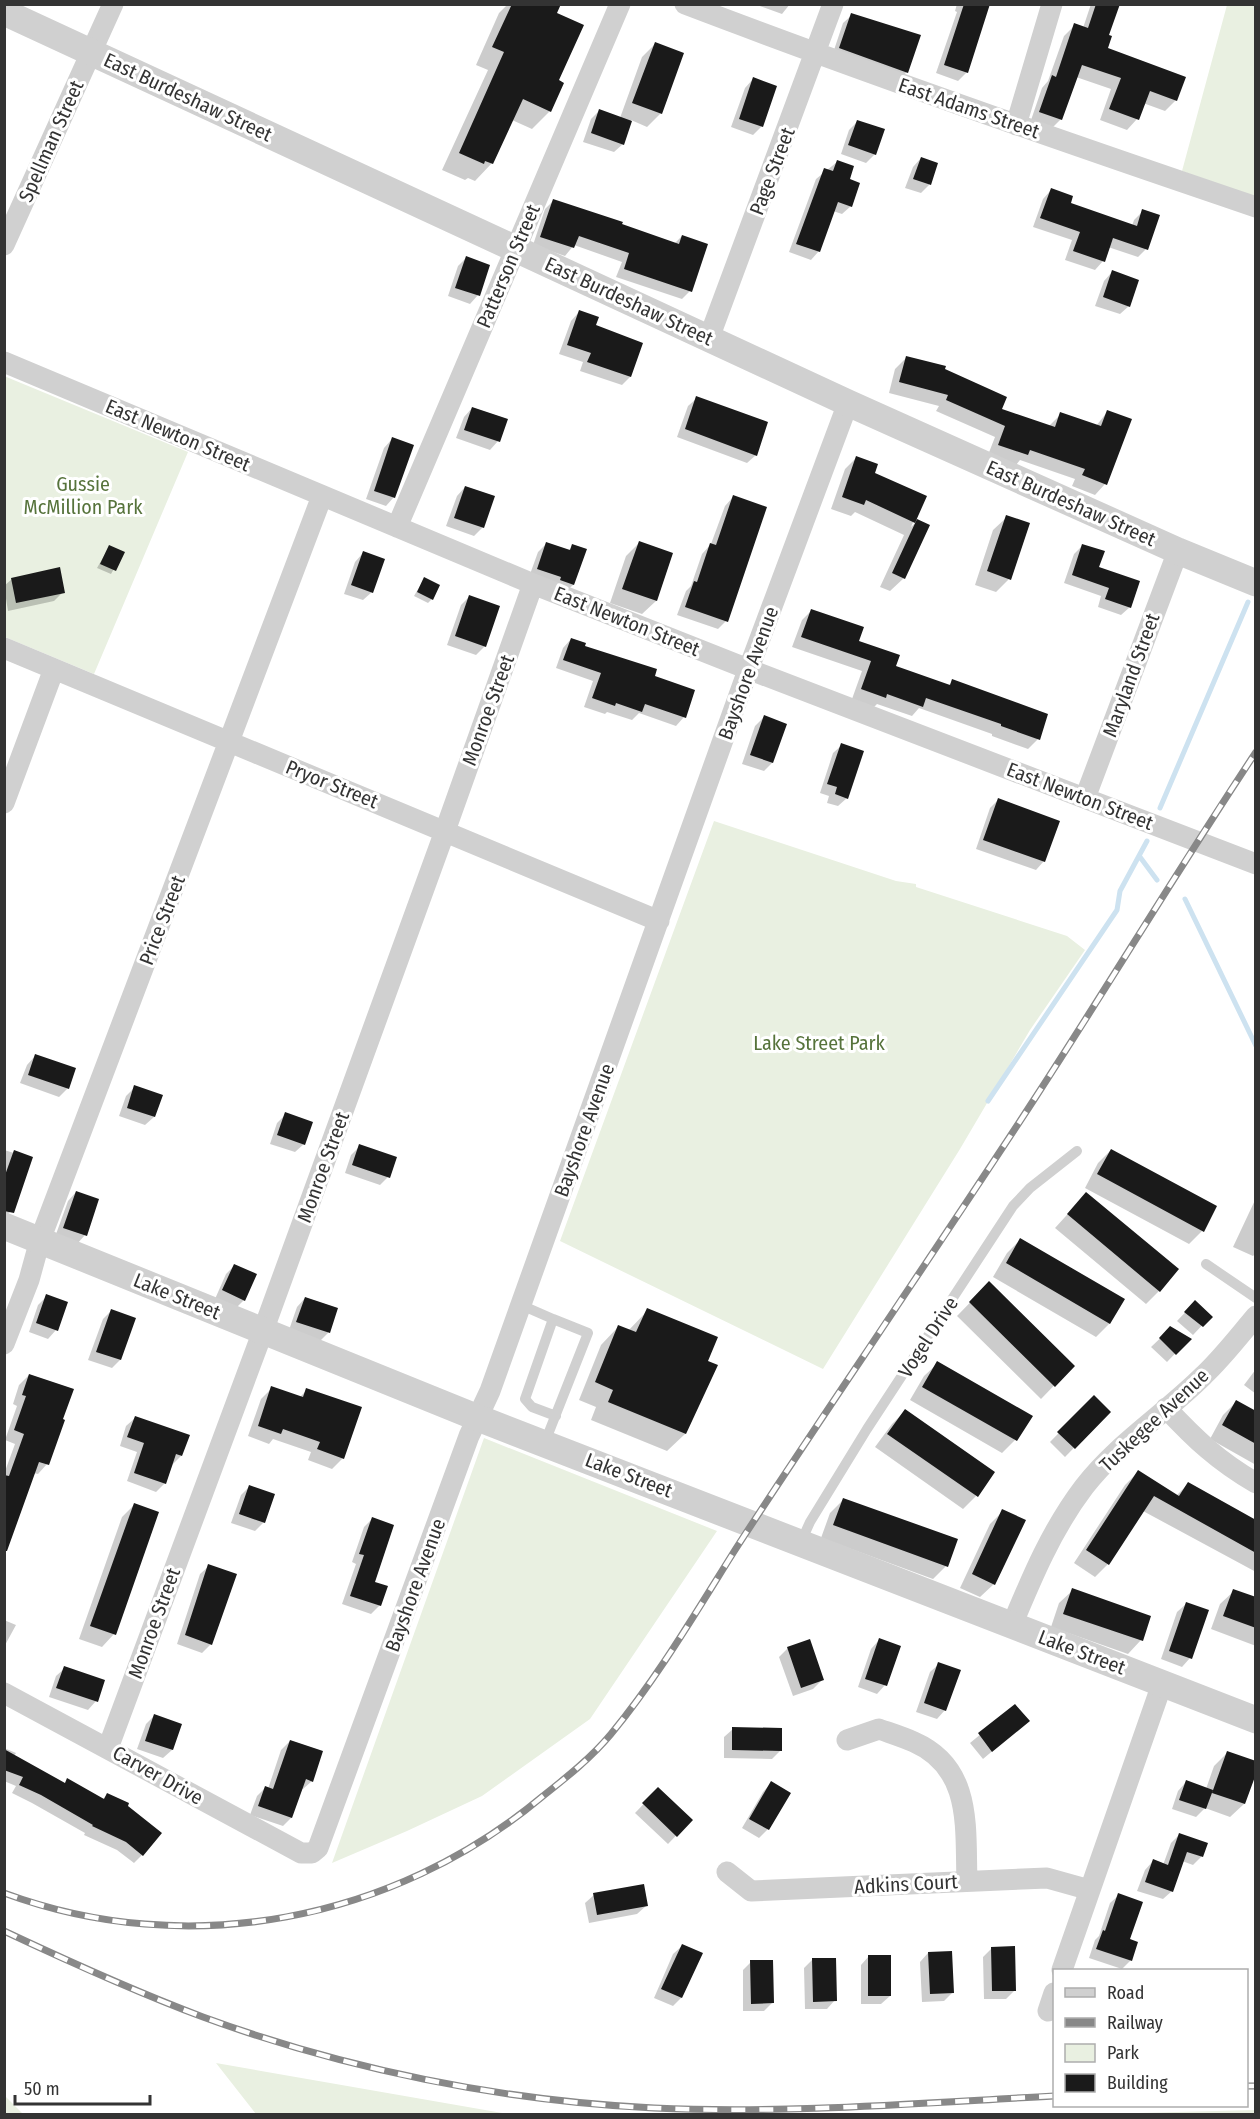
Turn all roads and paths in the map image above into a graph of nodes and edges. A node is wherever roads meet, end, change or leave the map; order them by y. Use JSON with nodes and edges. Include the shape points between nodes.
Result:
{"nodes":[{"id":1,"x":113,"y":4,"type":"edge"},
{"id":2,"x":620,"y":4,"type":"edge"},
{"id":3,"x":685,"y":4,"type":"edge"},
{"id":4,"x":833,"y":4,"type":"edge"},
{"id":5,"x":1052,"y":4,"type":"edge"},
{"id":6,"x":4,"y":12,"type":"edge"},
{"id":7,"x":91,"y":52,"type":"junction"},
{"id":8,"x":816,"y":54,"type":"junction"},
{"id":9,"x":1016,"y":125,"type":"junction"},
{"id":10,"x":1256,"y":207,"type":"edge"},
{"id":11,"x":4,"y":245,"type":"edge"},
{"id":12,"x":515,"y":249,"type":"junction"},
{"id":13,"x":709,"y":338,"type":"junction"},
{"id":14,"x":4,"y":362,"type":"edge"},
{"id":15,"x":848,"y":403,"type":"junction"},
{"id":16,"x":322,"y":496,"type":"junction"},
{"id":17,"x":397,"y":527,"type":"junction"},
{"id":18,"x":1178,"y":551,"type":"junction"},
{"id":19,"x":1256,"y":583,"type":"edge"},
{"id":20,"x":533,"y":584,"type":"junction"},
{"id":21,"x":4,"y":648,"type":"edge"},
{"id":22,"x":54,"y":669,"type":"junction"},
{"id":23,"x":748,"y":669,"type":"junction"},
{"id":24,"x":230,"y":742,"type":"junction"},
{"id":25,"x":1085,"y":798,"type":"junction"},
{"id":26,"x":4,"y":803,"type":"edge"},
{"id":27,"x":445,"y":831,"type":"junction"},
{"id":28,"x":1256,"y":864,"type":"edge"},
{"id":29,"x":659,"y":921,"type":"junction"},
{"id":30,"x":1077,"y":1151,"type":"dead end"},
{"id":31,"x":4,"y":1226,"type":"edge"},
{"id":32,"x":40,"y":1240,"type":"junction"},
{"id":33,"x":1206,"y":1264,"type":"dead end"},
{"id":34,"x":1256,"y":1298,"type":"edge"},
{"id":35,"x":521,"y":1305,"type":"junction"},
{"id":36,"x":1256,"y":1316,"type":"edge"},
{"id":37,"x":553,"y":1319,"type":"junction"},
{"id":38,"x":263,"y":1331,"type":"junction"},
{"id":39,"x":4,"y":1344,"type":"edge"},
{"id":40,"x":1166,"y":1408,"type":"junction"},
{"id":41,"x":555,"y":1416,"type":"junction"},
{"id":42,"x":478,"y":1418,"type":"junction"},
{"id":43,"x":545,"y":1442,"type":"junction"},
{"id":44,"x":1256,"y":1483,"type":"edge"},
{"id":45,"x":801,"y":1542,"type":"junction"},
{"id":46,"x":1012,"y":1625,"type":"junction"},
{"id":47,"x":1162,"y":1684,"type":"junction"},
{"id":48,"x":4,"y":1693,"type":"edge"},
{"id":49,"x":1256,"y":1720,"type":"edge"},
{"id":50,"x":847,"y":1740,"type":"dead end"},
{"id":51,"x":108,"y":1748,"type":"junction"},
{"id":52,"x":312,"y":1853,"type":"joint"},
{"id":53,"x":727,"y":1872,"type":"dead end"},
{"id":54,"x":967,"y":1881,"type":"junction"},
{"id":55,"x":1090,"y":1890,"type":"junction"},
{"id":56,"x":1063,"y":1969,"type":"edge"}],
"edges":[{"from":1,"to":7,"type":"street","name":"Spellman Street"},
{"from":2,"to":12,"type":"street","name":"Patterson Street"},
{"from":3,"to":8,"type":"street","name":"East Adams Street"},
{"from":4,"to":8,"type":"street","name":"Page Street"},
{"from":5,"to":9,"type":"street"},
{"from":6,"to":7,"type":"street","name":"East Burdeshaw Street"},
{"from":7,"to":11,"type":"street","name":"Spellman Street"},
{"from":7,"to":12,"type":"street","name":"East Burdeshaw Street"},
{"from":8,"to":9,"type":"street","name":"East Adams Street"},
{"from":8,"to":13,"type":"street","name":"Page Street"},
{"from":9,"to":10,"type":"street","name":"East Adams Street"},
{"from":12,"to":13,"type":"street","name":"East Burdeshaw Street"},
{"from":12,"to":17,"type":"street","name":"Patterson Street"},
{"from":13,"to":15,"type":"street","name":"East Burdeshaw Street"},
{"from":14,"to":16,"type":"street","name":"East Newton Street"},
{"from":15,"to":18,"type":"street","name":"East Burdeshaw Street"},
{"from":15,"to":23,"type":"street","name":"Bayshore Avenue"},
{"from":16,"to":17,"type":"street","name":"East Newton Street"},
{"from":16,"to":24,"type":"street","name":"Price Street"},
{"from":17,"to":20,"type":"street","name":"East Newton Street"},
{"from":18,"to":19,"type":"street","name":"East Burdeshaw Street"},
{"from":18,"to":25,"type":"street","name":"Maryland Street"},
{"from":20,"to":23,"type":"street","name":"East Newton Street"},
{"from":20,"to":27,"type":"street","name":"Monroe Street"},
{"from":21,"to":22,"type":"street","name":"Pryor Street"},
{"from":22,"to":24,"type":"street","name":"Pryor Street"},
{"from":22,"to":26,"type":"street"},
{"from":23,"to":25,"type":"street","name":"East Newton Street"},
{"from":23,"to":29,"type":"street","name":"Bayshore Avenue"},
{"from":24,"to":27,"type":"street","name":"Pryor Street"},
{"from":24,"to":32,"type":"street","name":"Price Street"},
{"from":25,"to":28,"type":"street","name":"East Newton Street"},
{"from":27,"to":29,"type":"street","name":"Pryor Street"},
{"from":27,"to":38,"type":"street","name":"Monroe Street"},
{"from":29,"to":35,"type":"street","name":"Bayshore Avenue"},
{"from":30,"to":45,"type":"lane","name":"Vogel Drive","via":[[1013,1206],[867,1429]]},
{"from":31,"to":32,"type":"street","name":"Lake Street"},
{"from":32,"to":38,"type":"street","name":"Lake Street"},
{"from":32,"to":39,"type":"street","name":"Price Street"},
{"from":33,"to":34,"type":"lane"},
{"from":35,"to":37,"type":"lane"},
{"from":35,"to":42,"type":"street","name":"Bayshore Avenue"},
{"from":36,"to":40,"type":"street","name":"Tuskegee Avenue","via":[[1204,1376]]},
{"from":37,"to":41,"type":"lane","via":[[525,1399],[532,1407]]},
{"from":37,"to":41,"type":"lane","via":[[588,1333]]},
{"from":38,"to":42,"type":"street","name":"Lake Street"},
{"from":38,"to":51,"type":"street","name":"Monroe Street"},
{"from":40,"to":44,"type":"street","via":[[1222,1462]]},
{"from":40,"to":46,"type":"street","name":"Tuskegee Avenue","via":[[1129,1438],[1067,1511],[1038,1562]]},
{"from":41,"to":43,"type":"lane"},
{"from":42,"to":43,"type":"street","name":"Lake Street"},
{"from":42,"to":52,"type":"street","name":"Bayshore Avenue","via":[[320,1844]]},
{"from":43,"to":45,"type":"street","name":"Lake Street"},
{"from":45,"to":46,"type":"street","name":"Lake Street"},
{"from":46,"to":47,"type":"street","name":"Lake Street"},
{"from":47,"to":49,"type":"street","name":"Lake Street"},
{"from":47,"to":55,"type":"street"},
{"from":48,"to":51,"type":"street","name":"Carver Drive"},
{"from":50,"to":54,"type":"street","via":[[879,1729],[915,1742],[948,1768],[964,1805]]},
{"from":51,"to":52,"type":"street","name":"Carver Drive","via":[[301,1853]]},
{"from":53,"to":54,"type":"street","name":"Adkins Court","via":[[752,1891]]},
{"from":54,"to":55,"type":"street","name":"Adkins Court","via":[[1047,1878]]},
{"from":55,"to":56,"type":"street"}]}
